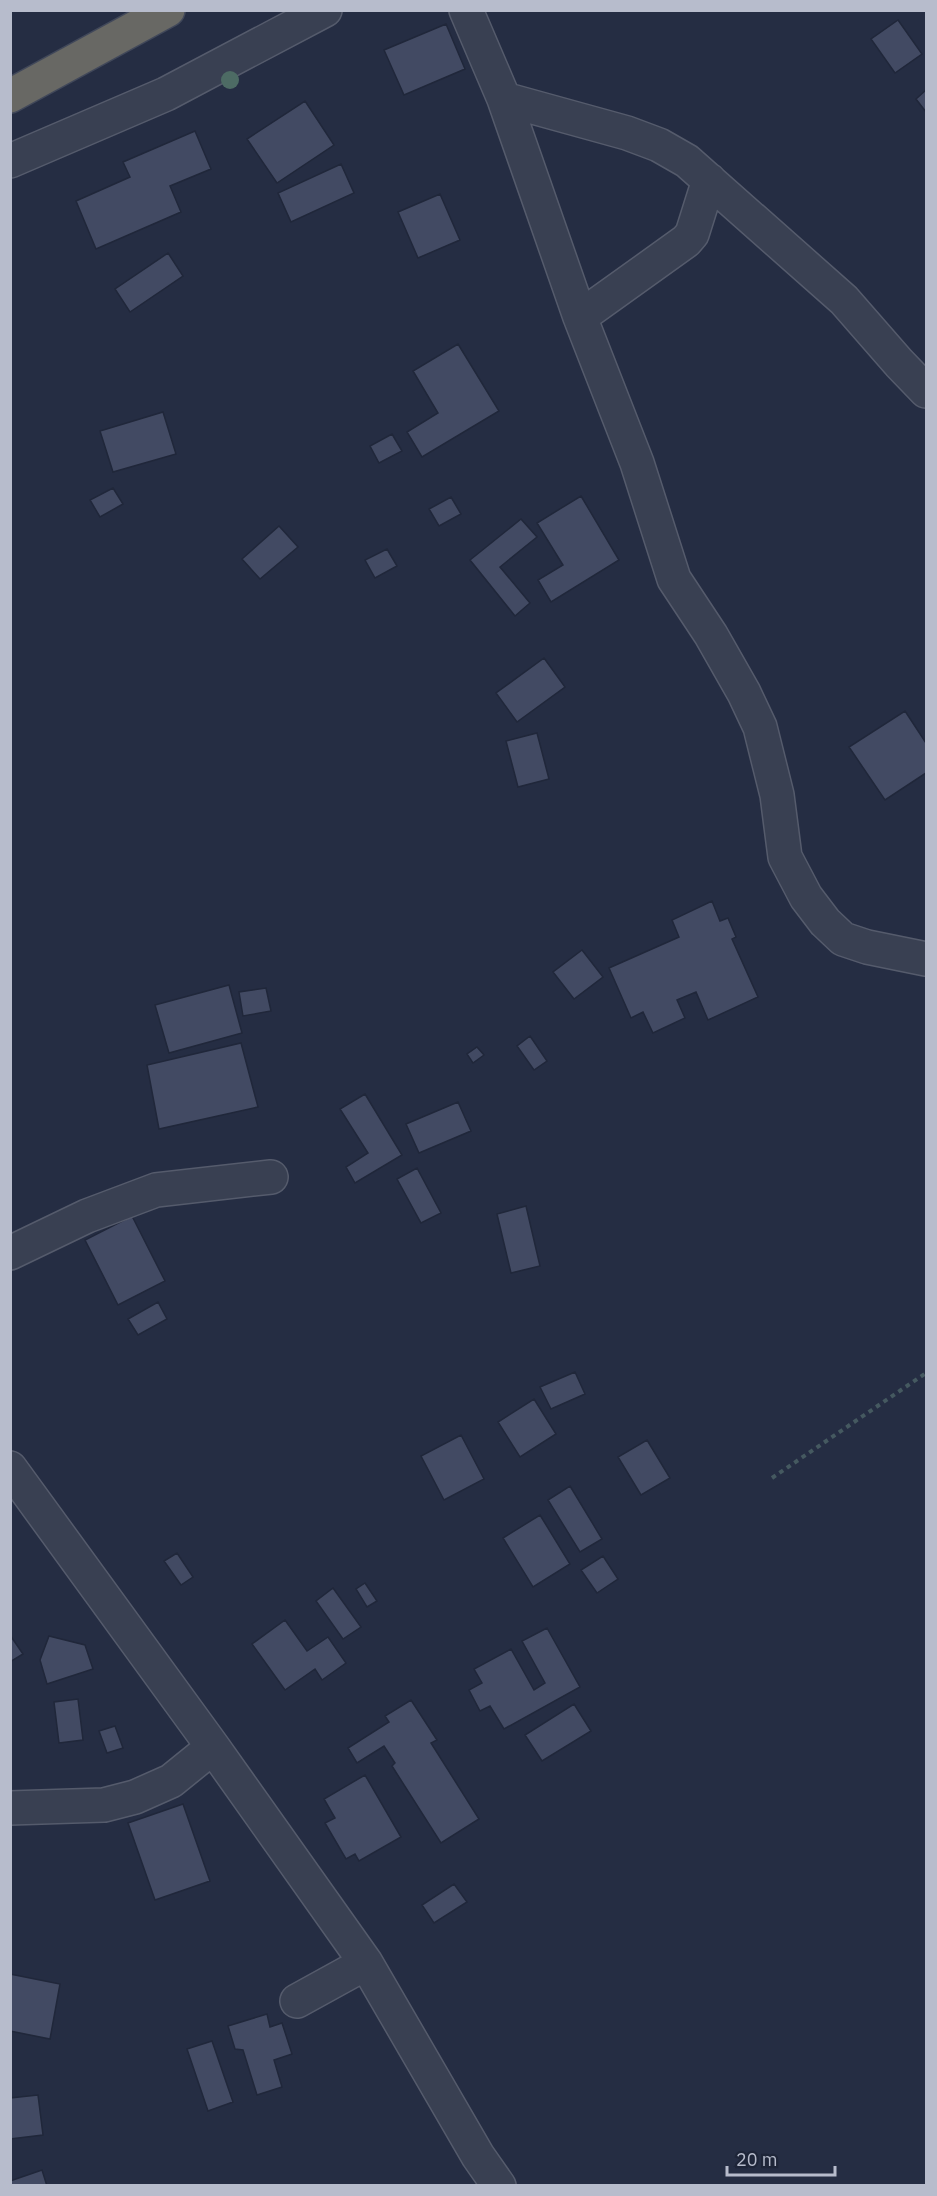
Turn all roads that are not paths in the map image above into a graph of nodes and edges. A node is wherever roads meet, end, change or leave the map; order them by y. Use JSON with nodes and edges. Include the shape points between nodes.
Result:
{"nodes":[{"id":1,"x":168,"y":10,"type":"edge"},
{"id":2,"x":325,"y":10,"type":"edge"},
{"id":3,"x":466,"y":10,"type":"edge"},
{"id":4,"x":10,"y":96,"type":"edge"},
{"id":5,"x":504,"y":99,"type":"junction"},
{"id":6,"x":10,"y":161,"type":"edge"},
{"id":7,"x":710,"y":180,"type":"junction"},
{"id":8,"x":580,"y":316,"type":"junction"},
{"id":9,"x":927,"y":391,"type":"edge"},
{"id":10,"x":927,"y":958,"type":"edge"},
{"id":11,"x":271,"y":1177,"type":"dead end"},
{"id":12,"x":10,"y":1253,"type":"edge"},
{"id":13,"x":10,"y":1468,"type":"edge"},
{"id":14,"x":213,"y":1746,"type":"junction"},
{"id":15,"x":10,"y":1808,"type":"edge"},
{"id":16,"x":366,"y":1963,"type":"junction"},
{"id":17,"x":297,"y":2001,"type":"dead end"},
{"id":18,"x":499,"y":2186,"type":"edge"}],
"edges":[{"from":1,"to":4,"type":"highway"},
{"from":2,"to":6,"type":"street","via":[[166,94]]},
{"from":3,"to":5,"type":"street"},
{"from":5,"to":7,"type":"street","via":[[659,144]]},
{"from":5,"to":8,"type":"street"},
{"from":7,"to":8,"type":"street","via":[[692,234],[686,241]]},
{"from":7,"to":9,"type":"street","via":[[844,300]]},
{"from":8,"to":10,"type":"street","via":[[637,464],[674,579],[711,636],[760,727],[777,795],[785,857],[806,897],[843,939]]},
{"from":11,"to":12,"type":"street","via":[[156,1190],[87,1216]]},
{"from":13,"to":14,"type":"street"},
{"from":14,"to":15,"type":"street","via":[[171,1781],[135,1797],[104,1805]]},
{"from":14,"to":16,"type":"street"},
{"from":16,"to":17,"type":"street"},
{"from":16,"to":18,"type":"street"}]}
